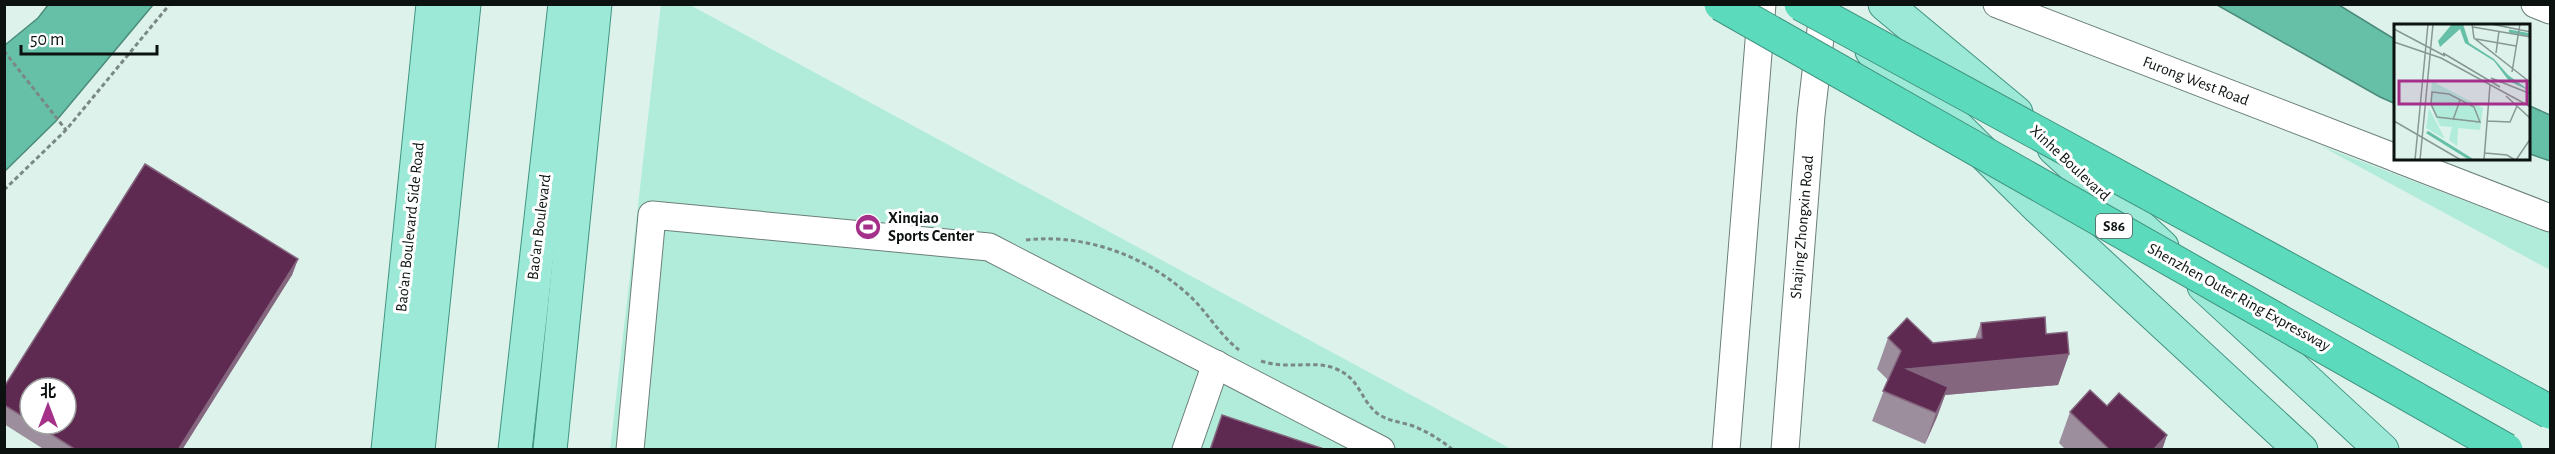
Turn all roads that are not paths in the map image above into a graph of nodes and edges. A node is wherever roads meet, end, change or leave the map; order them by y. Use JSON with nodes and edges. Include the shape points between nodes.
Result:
{"nodes":[{"id":1,"x":433,"y":4,"type":"edge"},
{"id":2,"x":464,"y":4,"type":"edge"},
{"id":3,"x":565,"y":4,"type":"edge"},
{"id":4,"x":595,"y":4,"type":"edge"},
{"id":5,"x":1721,"y":4,"type":"edge"},
{"id":6,"x":1762,"y":4,"type":"edge"},
{"id":7,"x":1886,"y":4,"type":"edge"},
{"id":8,"x":1997,"y":4,"type":"edge"},
{"id":9,"x":2535,"y":4,"type":"edge"},
{"id":10,"x":1816,"y":6,"type":"edge"},
{"id":11,"x":2550,"y":10,"type":"edge"},
{"id":12,"x":1914,"y":15,"type":"edge"},
{"id":13,"x":2394,"y":158,"type":"edge"},
{"id":14,"x":2400,"y":160,"type":"edge"},
{"id":15,"x":2550,"y":218,"type":"edge"},
{"id":16,"x":1216,"y":364,"type":"junction"},
{"id":17,"x":2550,"y":412,"type":"edge"},
{"id":18,"x":388,"y":450,"type":"edge"},
{"id":19,"x":418,"y":450,"type":"edge"},
{"id":20,"x":515,"y":450,"type":"edge"},
{"id":21,"x":550,"y":450,"type":"edge"},
{"id":22,"x":630,"y":450,"type":"edge"},
{"id":23,"x":1186,"y":450,"type":"edge"},
{"id":24,"x":1381,"y":450,"type":"edge"},
{"id":25,"x":1726,"y":450,"type":"edge"},
{"id":26,"x":1785,"y":450,"type":"edge"},
{"id":27,"x":2301,"y":450,"type":"edge"},
{"id":28,"x":2382,"y":450,"type":"edge"},
{"id":29,"x":2506,"y":450,"type":"edge"}],
"edges":[{"from":1,"to":18,"type":"main road","name":"Bao'an Boulevard Side Road"},
{"from":2,"to":19,"type":"main road"},
{"from":3,"to":20,"type":"main road","name":"Bao'an Boulevard"},
{"from":4,"to":21,"type":"main road"},
{"from":5,"to":29,"type":"highway","name":"Shenzhen Outer Ring Expressway","number":"S86","bridge":true},
{"from":6,"to":25,"type":"street"},
{"from":7,"to":12,"type":"main road","name":"Xinhe Boulevard"},
{"from":8,"to":13,"type":"street","name":"Furong West Road"},
{"from":9,"to":11,"type":"street"},
{"from":10,"to":17,"type":"highway","bridge":true},
{"from":10,"to":26,"type":"street","name":"Shajing Zhongxin Road"},
{"from":10,"to":27,"type":"main road","via":[[1946,116],[2039,208]]},
{"from":12,"to":28,"type":"main road","name":"Xinhe Boulevard"},
{"from":14,"to":15,"type":"street","name":"Furong West Road"},
{"from":16,"to":22,"type":"street","via":[[989,247],[652,215]]},
{"from":16,"to":23,"type":"street"},
{"from":16,"to":24,"type":"street"}]}
